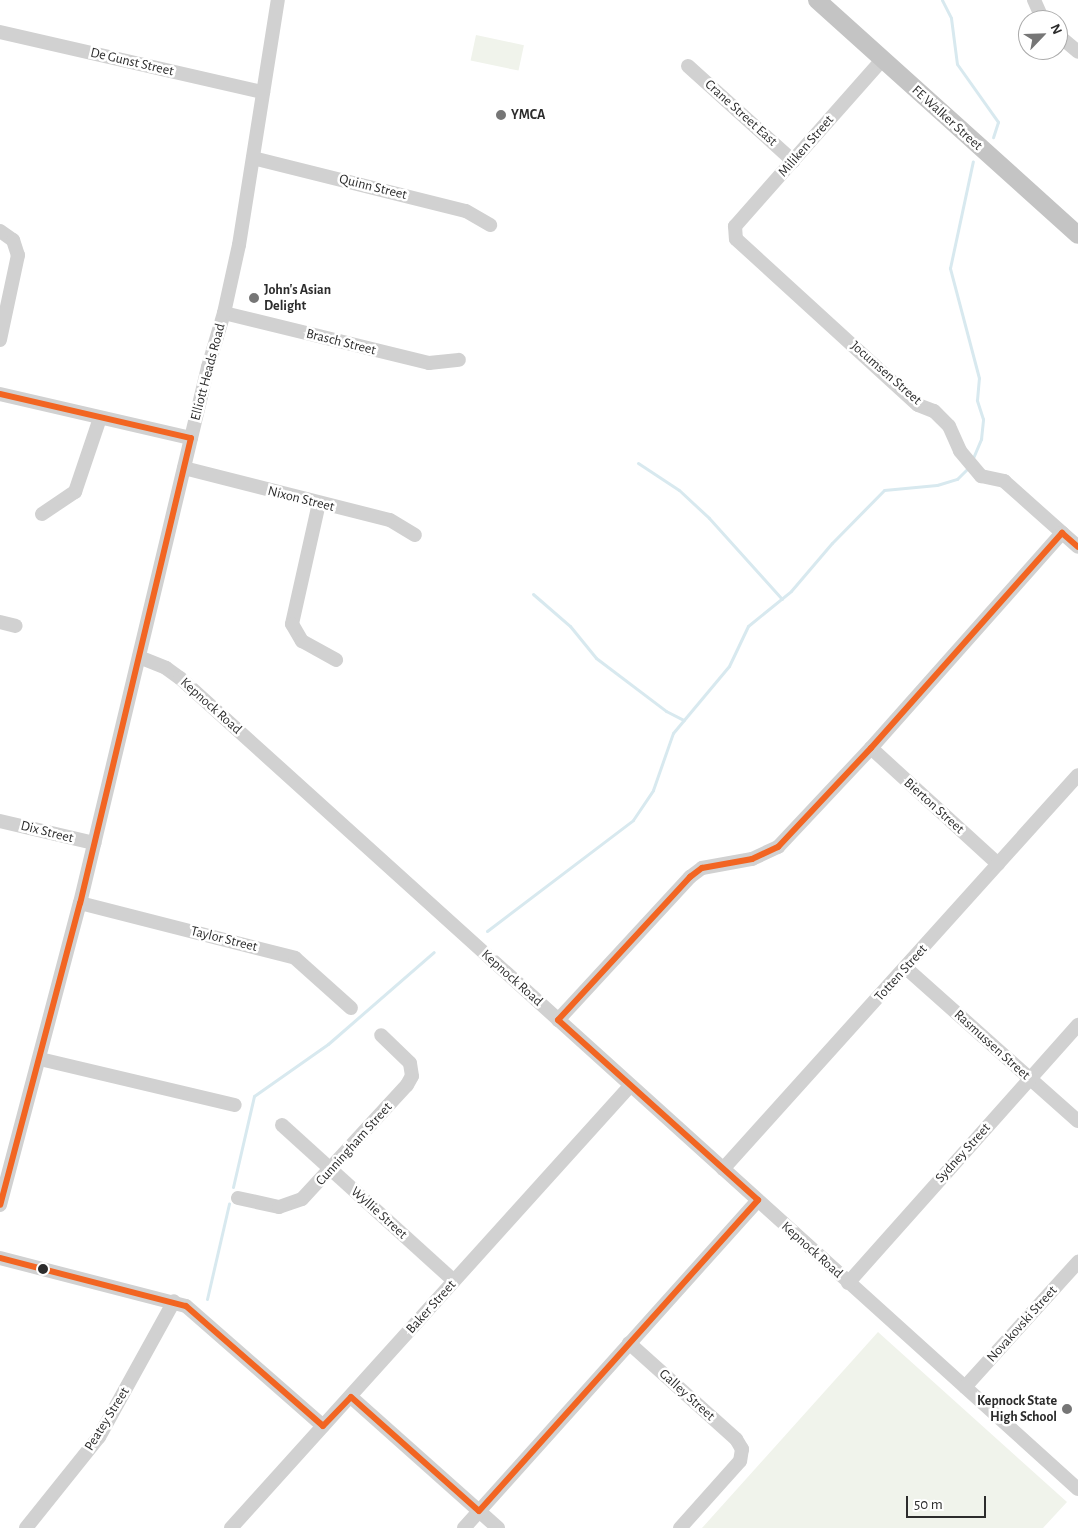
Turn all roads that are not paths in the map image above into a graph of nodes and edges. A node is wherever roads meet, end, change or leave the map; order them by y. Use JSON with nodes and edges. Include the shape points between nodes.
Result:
{"nodes":[{"id":1,"x":278,"y":0,"type":"edge"},
{"id":2,"x":817,"y":0,"type":"edge"},
{"id":3,"x":0,"y":32,"type":"edge"},
{"id":4,"x":1068,"y":44,"type":"edge"},
{"id":5,"x":1078,"y":52,"type":"edge"},
{"id":6,"x":882,"y":60,"type":"junction"},
{"id":7,"x":688,"y":66,"type":"dead end"},
{"id":8,"x":263,"y":92,"type":"junction"},
{"id":9,"x":253,"y":158,"type":"junction"},
{"id":10,"x":793,"y":161,"type":"junction"},
{"id":11,"x":490,"y":225,"type":"dead end"},
{"id":12,"x":0,"y":230,"type":"edge"},
{"id":13,"x":734,"y":234,"type":"joint"},
{"id":14,"x":1078,"y":235,"type":"edge"},
{"id":15,"x":224,"y":313,"type":"junction"},
{"id":16,"x":0,"y":340,"type":"edge"},
{"id":17,"x":459,"y":360,"type":"dead end"},
{"id":18,"x":0,"y":394,"type":"edge"},
{"id":19,"x":100,"y":418,"type":"junction"},
{"id":20,"x":191,"y":438,"type":"junction"},
{"id":21,"x":184,"y":468,"type":"junction"},
{"id":22,"x":319,"y":503,"type":"junction"},
{"id":23,"x":42,"y":514,"type":"dead end"},
{"id":24,"x":1062,"y":533,"type":"junction"},
{"id":25,"x":414,"y":535,"type":"dead end"},
{"id":26,"x":1078,"y":547,"type":"edge"},
{"id":27,"x":0,"y":622,"type":"edge"},
{"id":28,"x":16,"y":626,"type":"dead end"},
{"id":29,"x":140,"y":658,"type":"junction"},
{"id":30,"x":336,"y":660,"type":"dead end"},
{"id":31,"x":871,"y":748,"type":"junction"},
{"id":32,"x":1078,"y":775,"type":"edge"},
{"id":33,"x":0,"y":821,"type":"edge"},
{"id":34,"x":94,"y":843,"type":"junction"},
{"id":35,"x":998,"y":864,"type":"junction"},
{"id":36,"x":80,"y":903,"type":"junction"},
{"id":37,"x":906,"y":968,"type":"junction"},
{"id":38,"x":352,"y":1008,"type":"dead end"},
{"id":39,"x":558,"y":1020,"type":"junction"},
{"id":40,"x":1078,"y":1025,"type":"edge"},
{"id":41,"x":381,"y":1035,"type":"dead end"},
{"id":42,"x":40,"y":1059,"type":"junction"},
{"id":43,"x":1030,"y":1078,"type":"junction"},
{"id":44,"x":630,"y":1086,"type":"junction"},
{"id":45,"x":235,"y":1105,"type":"dead end"},
{"id":46,"x":1078,"y":1121,"type":"edge"},
{"id":47,"x":282,"y":1125,"type":"dead end"},
{"id":48,"x":723,"y":1169,"type":"junction"},
{"id":49,"x":331,"y":1170,"type":"junction"},
{"id":50,"x":238,"y":1198,"type":"dead end"},
{"id":51,"x":758,"y":1200,"type":"junction"},
{"id":52,"x":0,"y":1206,"type":"edge"},
{"id":53,"x":0,"y":1258,"type":"edge"},
{"id":54,"x":1078,"y":1262,"type":"edge"},
{"id":55,"x":454,"y":1281,"type":"junction"},
{"id":56,"x":848,"y":1283,"type":"junction"},
{"id":57,"x":174,"y":1301,"type":"junction"},
{"id":58,"x":629,"y":1343,"type":"junction"},
{"id":59,"x":966,"y":1387,"type":"junction"},
{"id":60,"x":351,"y":1397,"type":"junction"},
{"id":61,"x":323,"y":1426,"type":"junction"},
{"id":62,"x":1078,"y":1489,"type":"edge"},
{"id":63,"x":479,"y":1511,"type":"junction"},
{"id":64,"x":26,"y":1528,"type":"edge"},
{"id":65,"x":232,"y":1528,"type":"edge"},
{"id":66,"x":464,"y":1528,"type":"edge"},
{"id":67,"x":498,"y":1528,"type":"edge"},
{"id":68,"x":680,"y":1528,"type":"edge"}],
"edges":[{"from":1,"to":8,"type":"street","name":"Elliott Heads Road"},
{"from":2,"to":6,"type":"main road","name":"FE Walker Street"},
{"from":3,"to":8,"type":"street","name":"De Gunst Street"},
{"from":4,"to":5,"type":"street"},
{"from":6,"to":10,"type":"street","name":"Miliken Street"},
{"from":6,"to":14,"type":"main road","name":"FE Walker Street"},
{"from":7,"to":10,"type":"street","name":"Crane Street East"},
{"from":8,"to":9,"type":"street","name":"Elliott Heads Road"},
{"from":9,"to":11,"type":"street","name":"Quinn Street","via":[[466,211]]},
{"from":9,"to":15,"type":"street","name":"Elliott Heads Road"},
{"from":10,"to":13,"type":"street","name":"Miliken Street","via":[[735,226]]},
{"from":12,"to":16,"type":"street","via":[[13,240],[18,255]]},
{"from":13,"to":24,"type":"street","name":"Jocumsen Street","via":[[739,243],[918,405],[934,411],[949,426],[960,451],[980,476],[1004,481]]},
{"from":15,"to":17,"type":"street","name":"Brasch Street","via":[[429,363]]},
{"from":15,"to":20,"type":"street","name":"Elliott Heads Road"},
{"from":18,"to":19,"type":"street"},
{"from":19,"to":20,"type":"street"},
{"from":19,"to":23,"type":"street","via":[[75,492]]},
{"from":20,"to":21,"type":"street","name":"Elliott Heads Road"},
{"from":21,"to":22,"type":"street","name":"Nixon Street"},
{"from":21,"to":29,"type":"street","name":"Elliott Heads Road"},
{"from":22,"to":25,"type":"street","name":"Nixon Street","via":[[390,520]]},
{"from":22,"to":30,"type":"street","via":[[292,624],[302,641]]},
{"from":24,"to":26,"type":"street","name":"Jocumsen Street"},
{"from":24,"to":31,"type":"street"},
{"from":27,"to":28,"type":"street"},
{"from":29,"to":34,"type":"street","name":"Elliott Heads Road"},
{"from":29,"to":39,"type":"street","name":"Kepnock Road","via":[[166,668],[180,678]]},
{"from":31,"to":35,"type":"street","name":"Bierton Street"},
{"from":31,"to":39,"type":"street","via":[[778,847],[752,859],[702,868],[690,877]]},
{"from":32,"to":35,"type":"street","name":"Totten Street"},
{"from":33,"to":34,"type":"street","name":"Dix Street"},
{"from":34,"to":36,"type":"street","name":"Elliott Heads Road"},
{"from":35,"to":37,"type":"street","name":"Totten Street"},
{"from":36,"to":38,"type":"street","name":"Taylor Street","via":[[295,958]]},
{"from":36,"to":42,"type":"street","name":"Elliott Heads Road"},
{"from":37,"to":43,"type":"street","name":"Rasmussen Street"},
{"from":37,"to":48,"type":"street","name":"Totten Street"},
{"from":39,"to":44,"type":"street","name":"Kepnock Road"},
{"from":40,"to":43,"type":"street","name":"Sydney Street"},
{"from":41,"to":49,"type":"street","name":"Cunningham Street","via":[[416,1068],[407,1085]]},
{"from":42,"to":45,"type":"street"},
{"from":42,"to":52,"type":"street","name":"Elliott Heads Road"},
{"from":43,"to":46,"type":"street","name":"Rasmussen Street"},
{"from":43,"to":56,"type":"street","name":"Sydney Street"},
{"from":44,"to":48,"type":"street","name":"Kepnock Road"},
{"from":44,"to":55,"type":"street","name":"Baker Street"},
{"from":47,"to":49,"type":"street","name":"Wyllie Street"},
{"from":48,"to":51,"type":"street","name":"Kepnock Road"},
{"from":49,"to":50,"type":"street","name":"Cunningham Street","via":[[296,1208]]},
{"from":49,"to":55,"type":"street","name":"Wyllie Street"},
{"from":51,"to":56,"type":"street","name":"Kepnock Road"},
{"from":51,"to":58,"type":"street"},
{"from":53,"to":57,"type":"street"},
{"from":54,"to":59,"type":"street","name":"Novakovski Street"},
{"from":55,"to":60,"type":"street","name":"Baker Street"},
{"from":56,"to":59,"type":"street","name":"Kepnock Road"},
{"from":57,"to":61,"type":"street","via":[[198,1313]]},
{"from":57,"to":64,"type":"street","name":"Peatey Street","via":[[99,1437]]},
{"from":58,"to":63,"type":"street"},
{"from":58,"to":68,"type":"street","name":"Galley Street","via":[[731,1434],[742,1449],[736,1466]]},
{"from":59,"to":62,"type":"street","name":"Kepnock Road"},
{"from":60,"to":61,"type":"street","name":"Baker Street"},
{"from":60,"to":63,"type":"street"},
{"from":61,"to":65,"type":"street","name":"Baker Street"},
{"from":63,"to":66,"type":"street"},
{"from":63,"to":67,"type":"street"}]}
